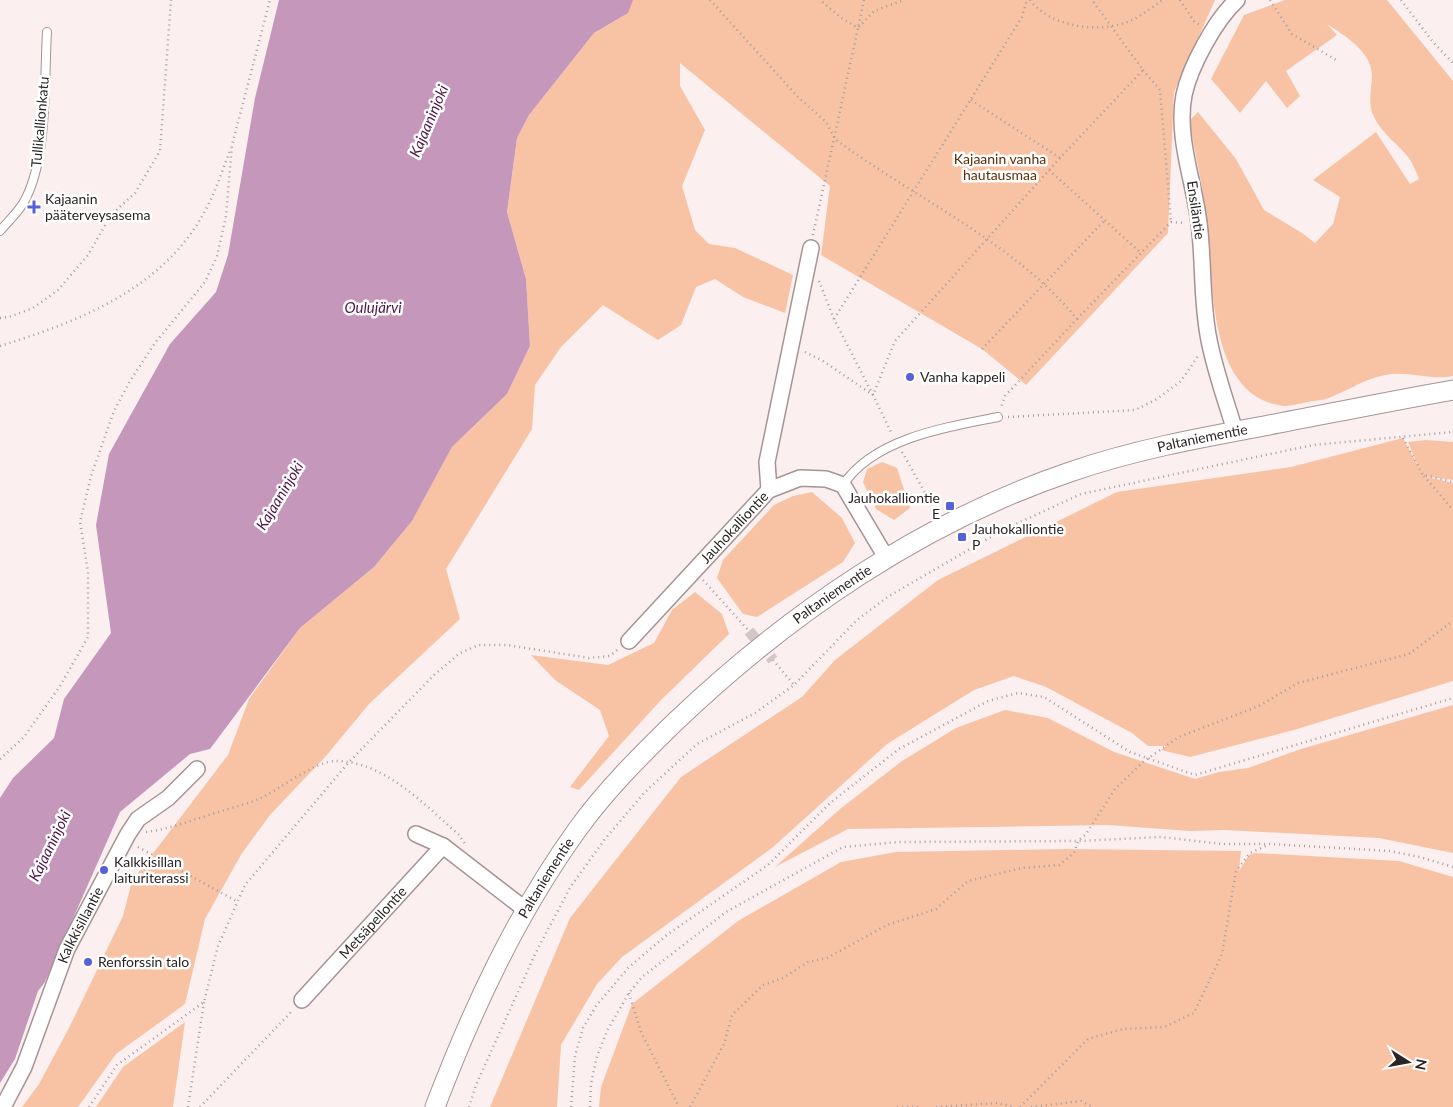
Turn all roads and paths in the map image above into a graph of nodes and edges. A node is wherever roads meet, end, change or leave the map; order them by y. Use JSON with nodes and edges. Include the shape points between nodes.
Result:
{"nodes":[{"id":1,"x":171,"y":0,"type":"edge"},
{"id":2,"x":270,"y":0,"type":"edge"},
{"id":3,"x":710,"y":0,"type":"edge"},
{"id":4,"x":820,"y":0,"type":"edge"},
{"id":5,"x":864,"y":0,"type":"edge"},
{"id":6,"x":904,"y":0,"type":"edge"},
{"id":7,"x":1028,"y":0,"type":"edge"},
{"id":8,"x":1092,"y":0,"type":"edge"},
{"id":9,"x":1163,"y":0,"type":"edge"},
{"id":10,"x":1180,"y":0,"type":"edge"},
{"id":11,"x":1237,"y":0,"type":"edge"},
{"id":12,"x":1270,"y":0,"type":"edge"},
{"id":13,"x":1401,"y":0,"type":"edge"},
{"id":14,"x":1112,"y":26,"type":"junction"},
{"id":15,"x":858,"y":28,"type":"junction"},
{"id":16,"x":1204,"y":28,"type":"dead end"},
{"id":17,"x":47,"y":32,"type":"dead end"},
{"id":18,"x":1338,"y":61,"type":"dead end"},
{"id":19,"x":1453,"y":63,"type":"edge"},
{"id":20,"x":1144,"y":70,"type":"junction"},
{"id":21,"x":971,"y":100,"type":"junction"},
{"id":22,"x":835,"y":139,"type":"junction"},
{"id":23,"x":232,"y":145,"type":"junction"},
{"id":24,"x":1060,"y":158,"type":"junction"},
{"id":25,"x":1049,"y":170,"type":"junction"},
{"id":26,"x":915,"y":191,"type":"junction"},
{"id":27,"x":1105,"y":220,"type":"junction"},
{"id":28,"x":1171,"y":222,"type":"junction"},
{"id":29,"x":1200,"y":223,"type":"junction"},
{"id":30,"x":0,"y":231,"type":"edge"},
{"id":31,"x":985,"y":240,"type":"junction"},
{"id":32,"x":810,"y":248,"type":"joint"},
{"id":33,"x":1141,"y":253,"type":"junction"},
{"id":34,"x":818,"y":279,"type":"dead end"},
{"id":35,"x":1044,"y":286,"type":"junction"},
{"id":36,"x":0,"y":318,"type":"edge"},
{"id":37,"x":834,"y":319,"type":"junction"},
{"id":38,"x":1077,"y":319,"type":"junction"},
{"id":39,"x":1209,"y":340,"type":"junction"},
{"id":40,"x":790,"y":344,"type":"junction"},
{"id":41,"x":0,"y":346,"type":"edge"},
{"id":42,"x":982,"y":350,"type":"dead end"},
{"id":43,"x":1453,"y":390,"type":"edge"},
{"id":44,"x":873,"y":395,"type":"junction"},
{"id":45,"x":998,"y":417,"type":"junction"},
{"id":46,"x":1235,"y":431,"type":"junction"},
{"id":47,"x":1453,"y":432,"type":"edge"},
{"id":48,"x":1403,"y":438,"type":"junction"},
{"id":49,"x":898,"y":444,"type":"junction"},
{"id":50,"x":1423,"y":475,"type":"junction"},
{"id":51,"x":1453,"y":482,"type":"edge"},
{"id":52,"x":844,"y":485,"type":"junction"},
{"id":53,"x":769,"y":490,"type":"junction"},
{"id":54,"x":1453,"y":510,"type":"edge"},
{"id":55,"x":944,"y":526,"type":"junction"},
{"id":56,"x":887,"y":559,"type":"junction"},
{"id":57,"x":694,"y":570,"type":"junction"},
{"id":58,"x":1453,"y":622,"type":"edge"},
{"id":59,"x":749,"y":631,"type":"tunnel mouth"},
{"id":60,"x":628,"y":641,"type":"joint"},
{"id":61,"x":774,"y":660,"type":"tunnel mouth"},
{"id":62,"x":794,"y":685,"type":"junction"},
{"id":63,"x":1453,"y":698,"type":"edge"},
{"id":64,"x":1148,"y":758,"type":"junction"},
{"id":65,"x":0,"y":759,"type":"edge"},
{"id":66,"x":349,"y":762,"type":"junction"},
{"id":67,"x":197,"y":769,"type":"dead end"},
{"id":68,"x":416,"y":834,"type":"dead end"},
{"id":69,"x":127,"y":837,"type":"junction"},
{"id":70,"x":1078,"y":840,"type":"junction"},
{"id":71,"x":1270,"y":844,"type":"junction"},
{"id":72,"x":442,"y":846,"type":"junction"},
{"id":73,"x":469,"y":848,"type":"dead end"},
{"id":74,"x":1453,"y":867,"type":"edge"},
{"id":75,"x":238,"y":902,"type":"junction"},
{"id":76,"x":526,"y":910,"type":"junction"},
{"id":77,"x":629,"y":993,"type":"junction"},
{"id":78,"x":302,"y":1000,"type":"joint"},
{"id":79,"x":204,"y":1002,"type":"junction"},
{"id":80,"x":3,"y":1107,"type":"edge"},
{"id":81,"x":89,"y":1107,"type":"edge"},
{"id":82,"x":188,"y":1107,"type":"edge"},
{"id":83,"x":200,"y":1107,"type":"edge"},
{"id":84,"x":436,"y":1107,"type":"edge"},
{"id":85,"x":469,"y":1107,"type":"edge"},
{"id":86,"x":570,"y":1107,"type":"edge"},
{"id":87,"x":590,"y":1107,"type":"edge"},
{"id":88,"x":679,"y":1107,"type":"edge"},
{"id":89,"x":690,"y":1107,"type":"edge"},
{"id":90,"x":896,"y":1107,"type":"edge"},
{"id":91,"x":918,"y":1107,"type":"edge"},
{"id":92,"x":936,"y":1107,"type":"edge"},
{"id":93,"x":1013,"y":1107,"type":"edge"},
{"id":94,"x":1020,"y":1107,"type":"edge"},
{"id":95,"x":1031,"y":1107,"type":"edge"},
{"id":96,"x":1093,"y":1107,"type":"edge"}],
"edges":[{"from":1,"to":36,"type":"path","via":[[160,150],[135,193],[111,215],[88,255],[58,290],[33,308]]},
{"from":2,"to":23,"type":"path"},
{"from":3,"to":22,"type":"path","via":[[798,97],[826,122]]},
{"from":4,"to":15,"type":"path"},
{"from":5,"to":15,"type":"path"},
{"from":6,"to":15,"type":"path","via":[[874,11]]},
{"from":7,"to":14,"type":"path","via":[[1037,10],[1061,22]]},
{"from":7,"to":21,"type":"path","via":[[1022,16]]},
{"from":8,"to":14,"type":"path"},
{"from":9,"to":14,"type":"path","via":[[1130,21]]},
{"from":10,"to":16,"type":"path","via":[[1194,21]]},
{"from":11,"to":29,"type":"street","name":"Ensiläntie","via":[[1212,34],[1194,67],[1184,96],[1182,128]]},
{"from":12,"to":18,"type":"path","via":[[1292,34]]},
{"from":13,"to":19,"type":"path"},
{"from":14,"to":20,"type":"path"},
{"from":15,"to":22,"type":"path"},
{"from":17,"to":30,"type":"lane","name":"Tullikallionkatu","via":[[41,147],[34,181],[25,200]]},
{"from":20,"to":24,"type":"path"},
{"from":20,"to":28,"type":"path","via":[[1160,90]]},
{"from":21,"to":24,"type":"path"},
{"from":21,"to":26,"type":"path"},
{"from":22,"to":26,"type":"path"},
{"from":22,"to":32,"type":"path"},
{"from":23,"to":41,"type":"path","via":[[202,218],[178,251],[151,277],[75,321]]},
{"from":23,"to":65,"type":"path","via":[[226,216],[217,256],[205,282],[155,343],[130,381],[114,411],[91,476],[80,522],[88,572],[88,637],[60,686],[29,730]]},
{"from":24,"to":25,"type":"path"},
{"from":25,"to":27,"type":"path"},
{"from":25,"to":31,"type":"path"},
{"from":26,"to":31,"type":"path"},
{"from":26,"to":37,"type":"path"},
{"from":27,"to":33,"type":"path"},
{"from":27,"to":35,"type":"path"},
{"from":28,"to":29,"type":"path"},
{"from":28,"to":33,"type":"path"},
{"from":29,"to":39,"type":"street","name":"Ensiläntie","via":[[1202,287]]},
{"from":31,"to":35,"type":"path"},
{"from":31,"to":44,"type":"path","via":[[896,342]]},
{"from":32,"to":40,"type":"street"},
{"from":33,"to":38,"type":"path"},
{"from":34,"to":37,"type":"path"},
{"from":35,"to":38,"type":"path"},
{"from":35,"to":42,"type":"path"},
{"from":37,"to":44,"type":"path"},
{"from":38,"to":45,"type":"path","via":[[1005,396]]},
{"from":39,"to":45,"type":"path","via":[[1181,381],[1158,399],[1135,410]]},
{"from":39,"to":46,"type":"street","name":"Ensiläntie"},
{"from":40,"to":44,"type":"path","via":[[823,361]]},
{"from":40,"to":53,"type":"street","via":[[766,462]]},
{"from":43,"to":46,"type":"street","name":"Paltaniementie"},
{"from":44,"to":49,"type":"path"},
{"from":45,"to":49,"type":"lane","via":[[935,429]]},
{"from":46,"to":55,"type":"street","name":"Paltaniementie","via":[[1151,448],[1071,472],[1007,496]]},
{"from":47,"to":48,"type":"path"},
{"from":48,"to":50,"type":"path"},
{"from":48,"to":62,"type":"path","via":[[1313,445],[1081,494],[1003,530],[889,596],[857,620]]},
{"from":49,"to":52,"type":"lane","via":[[853,470]]},
{"from":49,"to":55,"type":"path"},
{"from":50,"to":51,"type":"path"},
{"from":50,"to":54,"type":"path"},
{"from":52,"to":53,"type":"street","name":"Jauhokalliontie","via":[[826,478],[800,478]]},
{"from":52,"to":56,"type":"street"},
{"from":53,"to":57,"type":"street","name":"Jauhokalliontie"},
{"from":55,"to":56,"type":"street","name":"Paltaniementie"},
{"from":56,"to":76,"type":"street","name":"Paltaniementie","via":[[783,629],[650,746],[578,828]]},
{"from":57,"to":59,"type":"path"},
{"from":57,"to":60,"type":"street","name":"Jauhokalliontie"},
{"from":58,"to":64,"type":"path","via":[[1409,654],[1298,683],[1259,706],[1179,737]]},
{"from":60,"to":66,"type":"path","via":[[610,656],[590,658],[507,645],[479,645],[460,654],[434,675]]},
{"from":61,"to":62,"type":"path"},
{"from":62,"to":85,"type":"path","via":[[755,713],[698,744],[644,794],[605,839],[571,886],[536,952]]},
{"from":63,"to":64,"type":"path","via":[[1195,775]]},
{"from":64,"to":70,"type":"path","via":[[1115,790],[1086,834]]},
{"from":64,"to":86,"type":"path","via":[[1130,752],[1044,697],[1018,693],[988,701],[899,749],[830,803],[768,865],[662,939],[628,968],[596,1006],[583,1028],[575,1056]]},
{"from":66,"to":69,"type":"path","via":[[335,760],[260,798],[170,829]]},
{"from":66,"to":73,"type":"path","via":[[374,770],[399,784],[459,835]]},
{"from":66,"to":75,"type":"path","via":[[275,847],[246,885]]},
{"from":67,"to":69,"type":"street","name":"Kalkkisillantie","via":[[168,798],[138,818]]},
{"from":68,"to":72,"type":"street"},
{"from":69,"to":75,"type":"path"},
{"from":69,"to":80,"type":"street","name":"Kalkkisillantie","via":[[67,950],[24,1067]]},
{"from":70,"to":71,"type":"path","via":[[1161,837],[1222,844]]},
{"from":70,"to":77,"type":"path","via":[[899,842],[844,846],[726,912],[642,978]]},
{"from":70,"to":89,"type":"path","via":[[1074,852],[1059,865],[1022,868],[968,881],[936,909],[887,925],[827,958],[808,962],[783,978],[763,985],[732,1015],[720,1053]]},
{"from":71,"to":74,"type":"path","via":[[1390,851]]},
{"from":71,"to":94,"type":"path","via":[[1250,853],[1236,871],[1222,954],[1194,1013],[1164,1027],[1123,1029],[1088,1040]]},
{"from":72,"to":76,"type":"street"},
{"from":72,"to":78,"type":"street","name":"Metsäpellontie"},
{"from":75,"to":79,"type":"path","via":[[218,946]]},
{"from":76,"to":84,"type":"street","name":"Paltaniementie","via":[[466,1028]]},
{"from":77,"to":87,"type":"path","via":[[597,1056]]},
{"from":77,"to":88,"type":"path","via":[[641,1032]]},
{"from":78,"to":83,"type":"path"},
{"from":79,"to":81,"type":"path","via":[[117,1065]]},
{"from":79,"to":82,"type":"path"},
{"from":90,"to":91,"type":"path"},
{"from":92,"to":93,"type":"path","via":[[998,1103]]},
{"from":95,"to":96,"type":"path","via":[[1081,1101]]}]}
